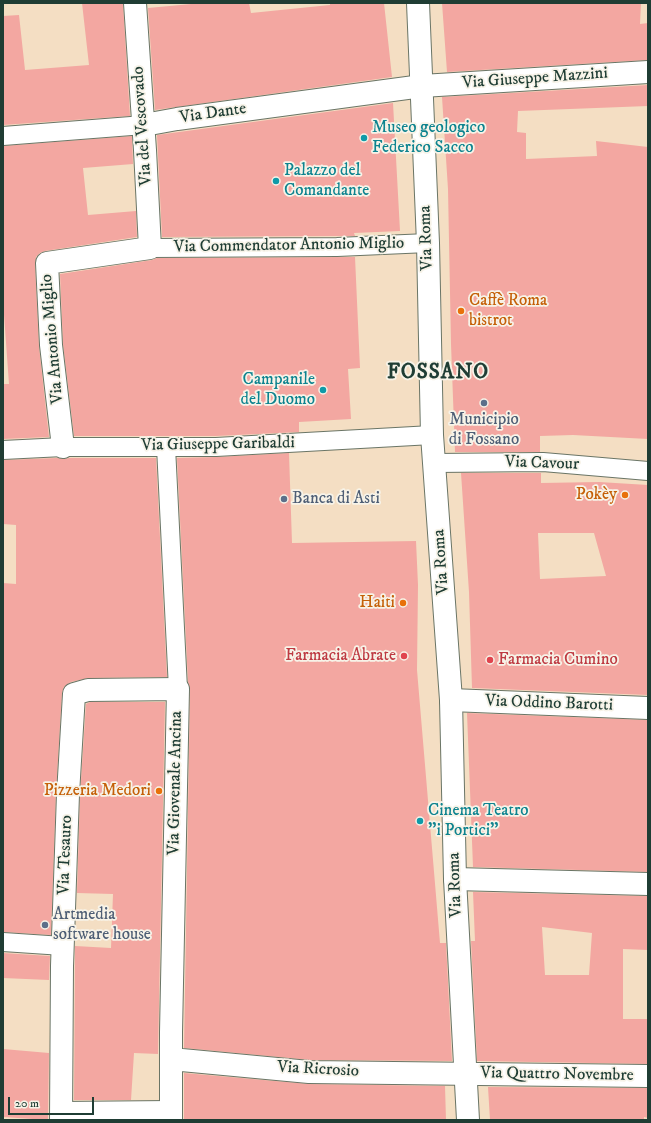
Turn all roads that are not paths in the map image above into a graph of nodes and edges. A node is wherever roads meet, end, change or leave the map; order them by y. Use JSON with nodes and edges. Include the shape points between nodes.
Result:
{"nodes":[{"id":1,"x":135,"y":3,"type":"edge"},
{"id":2,"x":418,"y":3,"type":"edge"},
{"id":3,"x":648,"y":72,"type":"edge"},
{"id":4,"x":422,"y":86,"type":"junction"},
{"id":5,"x":144,"y":125,"type":"junction"},
{"id":6,"x":3,"y":136,"type":"edge"},
{"id":7,"x":428,"y":243,"type":"junction"},
{"id":8,"x":150,"y":248,"type":"junction"},
{"id":9,"x":432,"y":435,"type":"junction"},
{"id":10,"x":63,"y":446,"type":"junction"},
{"id":11,"x":166,"y":447,"type":"junction"},
{"id":12,"x":3,"y":450,"type":"edge"},
{"id":13,"x":435,"y":463,"type":"junction"},
{"id":14,"x":648,"y":471,"type":"edge"},
{"id":15,"x":178,"y":689,"type":"junction"},
{"id":16,"x":451,"y":700,"type":"junction"},
{"id":17,"x":648,"y":708,"type":"edge"},
{"id":18,"x":455,"y":879,"type":"junction"},
{"id":19,"x":648,"y":884,"type":"edge"},
{"id":20,"x":3,"y":942,"type":"edge"},
{"id":21,"x":63,"y":946,"type":"junction"},
{"id":22,"x":171,"y":1059,"type":"junction"},
{"id":23,"x":465,"y":1074,"type":"junction"},
{"id":24,"x":648,"y":1076,"type":"edge"},
{"id":25,"x":171,"y":1115,"type":"edge"},
{"id":26,"x":62,"y":1116,"type":"edge"},
{"id":27,"x":468,"y":1120,"type":"edge"}],
"edges":[{"from":1,"to":5,"type":"street","name":"Via del Vescovado"},
{"from":2,"to":4,"type":"street","name":"Via Roma"},
{"from":3,"to":4,"type":"street","name":"Via Giuseppe Mazzini"},
{"from":4,"to":5,"type":"street","name":"Via Dante"},
{"from":4,"to":7,"type":"street","name":"Via Roma"},
{"from":5,"to":6,"type":"street","name":"Via Dante"},
{"from":5,"to":8,"type":"street","name":"Via del Vescovado"},
{"from":7,"to":8,"type":"street","name":"Via Commendator Antonio Miglio","via":[[337,248]]},
{"from":7,"to":9,"type":"street","name":"Via Roma"},
{"from":8,"to":10,"type":"street","name":"Via Antonio Miglio","via":[[47,263],[51,345]]},
{"from":9,"to":11,"type":"street","name":"Via Giuseppe Garibaldi","via":[[216,448]]},
{"from":9,"to":13,"type":"street","name":"Via Roma"},
{"from":10,"to":11,"type":"street","name":"Via Giuseppe Garibaldi"},
{"from":10,"to":12,"type":"street","name":"Via Giuseppe Garibaldi"},
{"from":11,"to":15,"type":"street","name":"Via Giovenale Ancina"},
{"from":13,"to":14,"type":"street","name":"Via Cavour","via":[[543,462]]},
{"from":13,"to":16,"type":"street","name":"Via Roma"},
{"from":15,"to":21,"type":"street","name":"Via Tesauro","via":[[88,690],[74,694]]},
{"from":15,"to":22,"type":"street","name":"Via Giovenale Ancina"},
{"from":16,"to":17,"type":"street","name":"Via Oddino Barotti"},
{"from":16,"to":18,"type":"street","name":"Via Roma"},
{"from":18,"to":19,"type":"street"},
{"from":18,"to":23,"type":"street","name":"Via Roma"},
{"from":20,"to":21,"type":"street"},
{"from":21,"to":26,"type":"street","name":"Via Tesauro"},
{"from":22,"to":23,"type":"street","name":"Via Ricrosio","via":[[309,1072]]},
{"from":22,"to":25,"type":"street","name":"Via Giovenale Ancina"},
{"from":23,"to":24,"type":"street","name":"Via Quattro Novembre"},
{"from":23,"to":27,"type":"street","name":"Via Roma"},
{"from":25,"to":26,"type":"street"}]}
